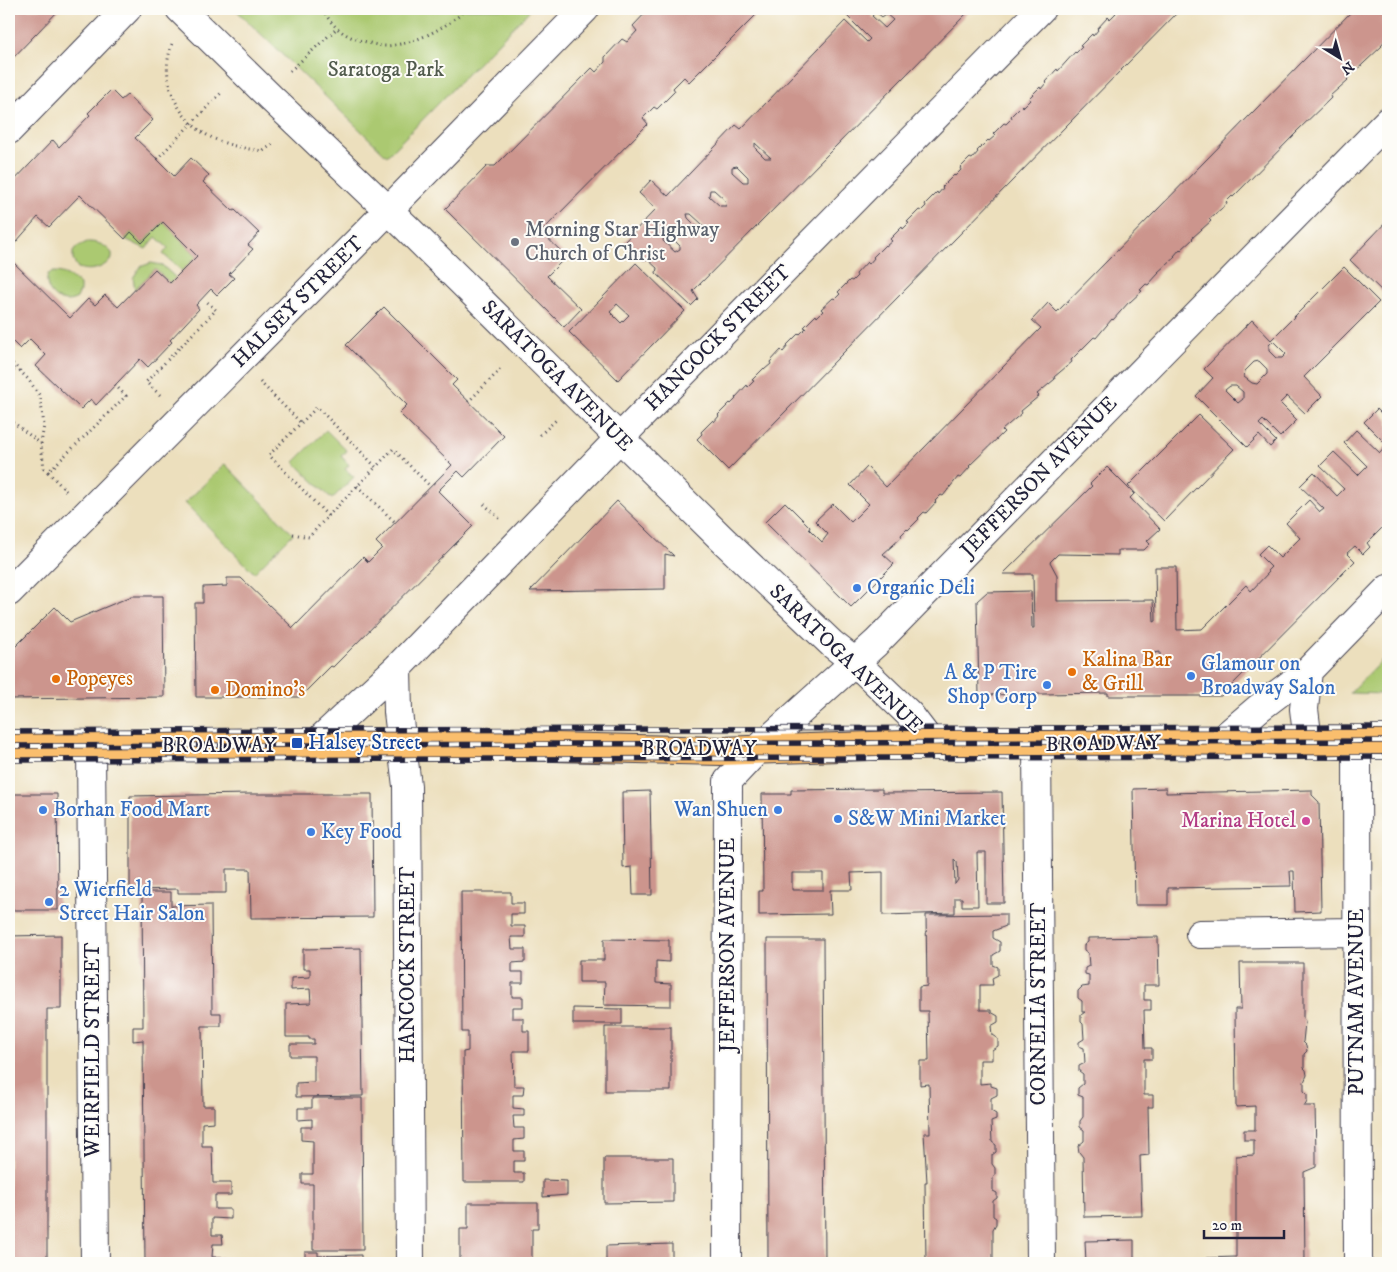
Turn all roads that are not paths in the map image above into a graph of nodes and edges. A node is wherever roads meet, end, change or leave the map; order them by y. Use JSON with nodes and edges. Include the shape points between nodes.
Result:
{"nodes":[{"id":1,"x":128,"y":9,"type":"edge"},
{"id":2,"x":180,"y":9,"type":"edge"},
{"id":3,"x":585,"y":9,"type":"edge"},
{"id":4,"x":1040,"y":9,"type":"edge"},
{"id":5,"x":9,"y":130,"type":"edge"},
{"id":6,"x":1383,"y":135,"type":"edge"},
{"id":7,"x":388,"y":210,"type":"junction"},
{"id":8,"x":619,"y":438,"type":"junction"},
{"id":9,"x":1388,"y":589,"type":"edge"},
{"id":10,"x":9,"y":592,"type":"edge"},
{"id":11,"x":855,"y":662,"type":"junction"},
{"id":12,"x":396,"y":668,"type":"junction"},
{"id":13,"x":1308,"y":671,"type":"junction"},
{"id":14,"x":1356,"y":740,"type":"junction"},
{"id":15,"x":1388,"y":740,"type":"edge"},
{"id":16,"x":1220,"y":742,"type":"junction"},
{"id":17,"x":1308,"y":742,"type":"junction"},
{"id":18,"x":402,"y":744,"type":"junction"},
{"id":19,"x":932,"y":744,"type":"junction"},
{"id":20,"x":1037,"y":745,"type":"junction"},
{"id":21,"x":313,"y":746,"type":"junction"},
{"id":22,"x":9,"y":747,"type":"edge"},
{"id":23,"x":91,"y":747,"type":"junction"},
{"id":24,"x":758,"y":750,"type":"junction"},
{"id":25,"x":1357,"y":932,"type":"junction"},
{"id":26,"x":1200,"y":934,"type":"dead end"},
{"id":27,"x":94,"y":1263,"type":"edge"},
{"id":28,"x":410,"y":1263,"type":"edge"},
{"id":29,"x":727,"y":1263,"type":"edge"},
{"id":30,"x":1041,"y":1263,"type":"edge"},
{"id":31,"x":1358,"y":1263,"type":"edge"}],
"edges":[{"from":1,"to":5,"type":"street"},
{"from":2,"to":7,"type":"street","name":"SARATOGA AVENUE"},
{"from":3,"to":7,"type":"street","name":"HALSEY STREET"},
{"from":4,"to":8,"type":"street","name":"HANCOCK STREET"},
{"from":6,"to":11,"type":"street","name":"JEFFERSON AVENUE"},
{"from":7,"to":8,"type":"street","name":"SARATOGA AVENUE"},
{"from":7,"to":10,"type":"street","name":"HALSEY STREET"},
{"from":8,"to":11,"type":"street","name":"SARATOGA AVENUE","via":[[832,644]]},
{"from":8,"to":12,"type":"street","name":"HANCOCK STREET"},
{"from":9,"to":13,"type":"street"},
{"from":11,"to":19,"type":"street","name":"SARATOGA AVENUE","via":[[909,714]]},
{"from":11,"to":24,"type":"street","name":"JEFFERSON AVENUE"},
{"from":12,"to":18,"type":"street","name":"HANCOCK STREET"},
{"from":12,"to":21,"type":"street","name":"HANCOCK STREET"},
{"from":13,"to":16,"type":"street"},
{"from":13,"to":17,"type":"street","via":[[1304,709]]},
{"from":14,"to":15,"type":"main road","name":"BROADWAY"},
{"from":14,"to":17,"type":"main road","name":"BROADWAY"},
{"from":14,"to":25,"type":"street","name":"PUTNAM AVENUE"},
{"from":16,"to":17,"type":"main road","name":"BROADWAY"},
{"from":16,"to":20,"type":"main road","name":"BROADWAY"},
{"from":18,"to":21,"type":"main road","name":"BROADWAY"},
{"from":18,"to":24,"type":"main road","name":"BROADWAY"},
{"from":18,"to":28,"type":"street","name":"HANCOCK STREET","via":[[407,786]]},
{"from":19,"to":20,"type":"main road","name":"BROADWAY"},
{"from":19,"to":24,"type":"main road","name":"BROADWAY"},
{"from":20,"to":30,"type":"street","name":"CORNELIA STREET"},
{"from":21,"to":23,"type":"main road","name":"BROADWAY"},
{"from":22,"to":23,"type":"main road","name":"BROADWAY"},
{"from":23,"to":27,"type":"street","name":"WEIRFIELD STREET"},
{"from":24,"to":29,"type":"street","name":"JEFFERSON AVENUE","via":[[728,781]]},
{"from":25,"to":26,"type":"street"},
{"from":25,"to":31,"type":"street","name":"PUTNAM AVENUE"}]}
